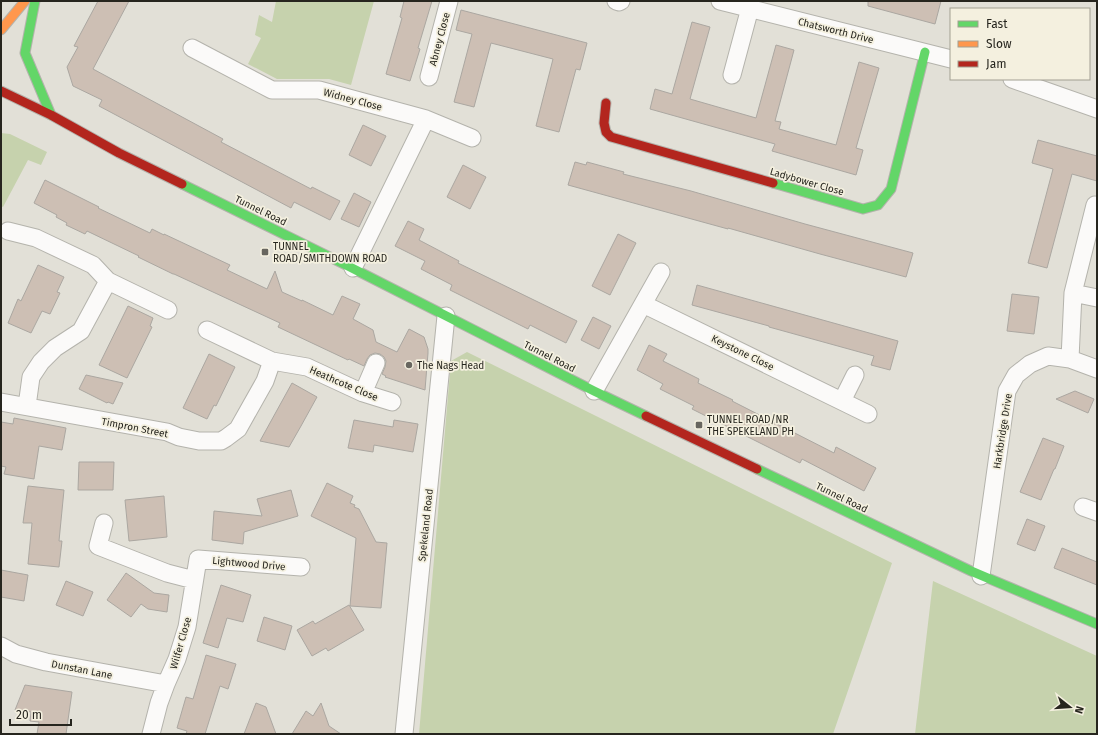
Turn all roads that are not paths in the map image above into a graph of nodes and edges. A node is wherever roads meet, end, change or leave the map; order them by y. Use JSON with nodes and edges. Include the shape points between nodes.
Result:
{"nodes":[{"id":1,"x":25,"y":1,"type":"edge"},
{"id":2,"x":35,"y":1,"type":"edge"},
{"id":3,"x":449,"y":1,"type":"edge"},
{"id":4,"x":616,"y":1,"type":"edge"},
{"id":5,"x":621,"y":1,"type":"edge"},
{"id":6,"x":720,"y":1,"type":"edge"},
{"id":7,"x":750,"y":8,"type":"junction"},
{"id":8,"x":1,"y":30,"type":"edge"},
{"id":9,"x":192,"y":48,"type":"dead end"},
{"id":10,"x":925,"y":52,"type":"junction"},
{"id":11,"x":948,"y":58,"type":"edge"},
{"id":12,"x":732,"y":75,"type":"dead end"},
{"id":13,"x":429,"y":77,"type":"dead end"},
{"id":14,"x":1020,"y":81,"type":"edge"},
{"id":15,"x":1,"y":91,"type":"edge"},
{"id":16,"x":606,"y":103,"type":"dead end"},
{"id":17,"x":1096,"y":106,"type":"edge"},
{"id":18,"x":51,"y":115,"type":"junction"},
{"id":19,"x":426,"y":119,"type":"junction"},
{"id":20,"x":472,"y":138,"type":"dead end"},
{"id":21,"x":1094,"y":205,"type":"dead end"},
{"id":22,"x":8,"y":231,"type":"dead end"},
{"id":23,"x":353,"y":268,"type":"junction"},
{"id":24,"x":661,"y":272,"type":"dead end"},
{"id":25,"x":108,"y":281,"type":"junction"},
{"id":26,"x":1073,"y":293,"type":"junction"},
{"id":27,"x":1097,"y":298,"type":"edge"},
{"id":28,"x":643,"y":304,"type":"junction"},
{"id":29,"x":168,"y":310,"type":"dead end"},
{"id":30,"x":446,"y":316,"type":"junction"},
{"id":31,"x":207,"y":330,"type":"dead end"},
{"id":32,"x":1070,"y":359,"type":"junction"},
{"id":33,"x":272,"y":361,"type":"junction"},
{"id":34,"x":376,"y":363,"type":"dead end"},
{"id":35,"x":1097,"y":369,"type":"edge"},
{"id":36,"x":855,"y":375,"type":"dead end"},
{"id":37,"x":594,"y":391,"type":"junction"},
{"id":38,"x":363,"y":393,"type":"junction"},
{"id":39,"x":842,"y":401,"type":"junction"},
{"id":40,"x":1,"y":402,"type":"edge"},
{"id":41,"x":392,"y":402,"type":"dead end"},
{"id":42,"x":27,"y":406,"type":"junction"},
{"id":43,"x":868,"y":414,"type":"dead end"},
{"id":44,"x":104,"y":523,"type":"dead end"},
{"id":45,"x":198,"y":559,"type":"joint"},
{"id":46,"x":301,"y":567,"type":"dead end"},
{"id":47,"x":976,"y":573,"type":"junction"},
{"id":48,"x":194,"y":580,"type":"junction"},
{"id":49,"x":1097,"y":624,"type":"edge"},
{"id":50,"x":1,"y":646,"type":"edge"},
{"id":51,"x":166,"y":684,"type":"junction"},
{"id":52,"x":151,"y":734,"type":"edge"},
{"id":53,"x":404,"y":734,"type":"edge"}],
"edges":[{"from":1,"to":8,"type":"main road"},
{"from":2,"to":18,"type":"main road","via":[[25,53]]},
{"from":3,"to":13,"type":"street","name":"Abney Close"},
{"from":4,"to":5,"type":"street"},
{"from":6,"to":7,"type":"street","name":"Chatsworth Drive"},
{"from":7,"to":10,"type":"street","name":"Chatsworth Drive"},
{"from":7,"to":12,"type":"street"},
{"from":9,"to":19,"type":"street","name":"Widney Close","via":[[272,90],[319,90]]},
{"from":10,"to":11,"type":"street","name":"Chatsworth Drive"},
{"from":10,"to":16,"type":"main road","name":"Ladybower Close","via":[[891,189],[878,205],[863,209],[611,137],[606,132],[604,123]]},
{"from":14,"to":17,"type":"street"},
{"from":15,"to":18,"type":"main road","name":"Tunnel Road"},
{"from":18,"to":23,"type":"main road","name":"Tunnel Road","via":[[118,154]]},
{"from":19,"to":20,"type":"street","name":"Widney Close"},
{"from":19,"to":23,"type":"street"},
{"from":21,"to":26,"type":"street"},
{"from":22,"to":25,"type":"street","via":[[36,238],[93,265]]},
{"from":23,"to":30,"type":"main road","name":"Tunnel Road"},
{"from":24,"to":28,"type":"street"},
{"from":25,"to":29,"type":"street"},
{"from":25,"to":42,"type":"street","via":[[81,331],[55,348],[31,377]]},
{"from":26,"to":27,"type":"street"},
{"from":26,"to":32,"type":"street"},
{"from":28,"to":37,"type":"street"},
{"from":28,"to":39,"type":"street","name":"Keystone Close"},
{"from":30,"to":37,"type":"main road","name":"Tunnel Road"},
{"from":30,"to":53,"type":"street","name":"Spekeland Road"},
{"from":31,"to":33,"type":"street","name":"Heathcote Close"},
{"from":32,"to":35,"type":"street","name":"Harkbridge Drive"},
{"from":32,"to":47,"type":"street","name":"Harkbridge Drive","via":[[1048,356],[1030,364],[1016,375],[1007,391]]},
{"from":33,"to":38,"type":"street","name":"Heathcote Close","via":[[307,367]]},
{"from":33,"to":42,"type":"street","name":"Timpron Street","via":[[265,380],[238,429],[221,441],[191,440],[167,432]]},
{"from":34,"to":38,"type":"street"},
{"from":36,"to":39,"type":"street"},
{"from":37,"to":47,"type":"main road","name":"Tunnel Road"},
{"from":38,"to":41,"type":"street","name":"Heathcote Close"},
{"from":39,"to":43,"type":"street","name":"Keystone Close"},
{"from":40,"to":42,"type":"street","name":"Timpron Street"},
{"from":44,"to":48,"type":"street","via":[[98,546],[167,573]]},
{"from":45,"to":46,"type":"street","name":"Lightwood Drive"},
{"from":45,"to":48,"type":"street","name":"Wilfer Close"},
{"from":47,"to":49,"type":"main road","name":"Tunnel Road"},
{"from":48,"to":51,"type":"street","name":"Wilfer Close","via":[[187,626],[177,660]]},
{"from":50,"to":51,"type":"street","name":"Dunstan Lane","via":[[16,654],[46,662]]},
{"from":51,"to":52,"type":"street","name":"Wilfer Close"}]}
